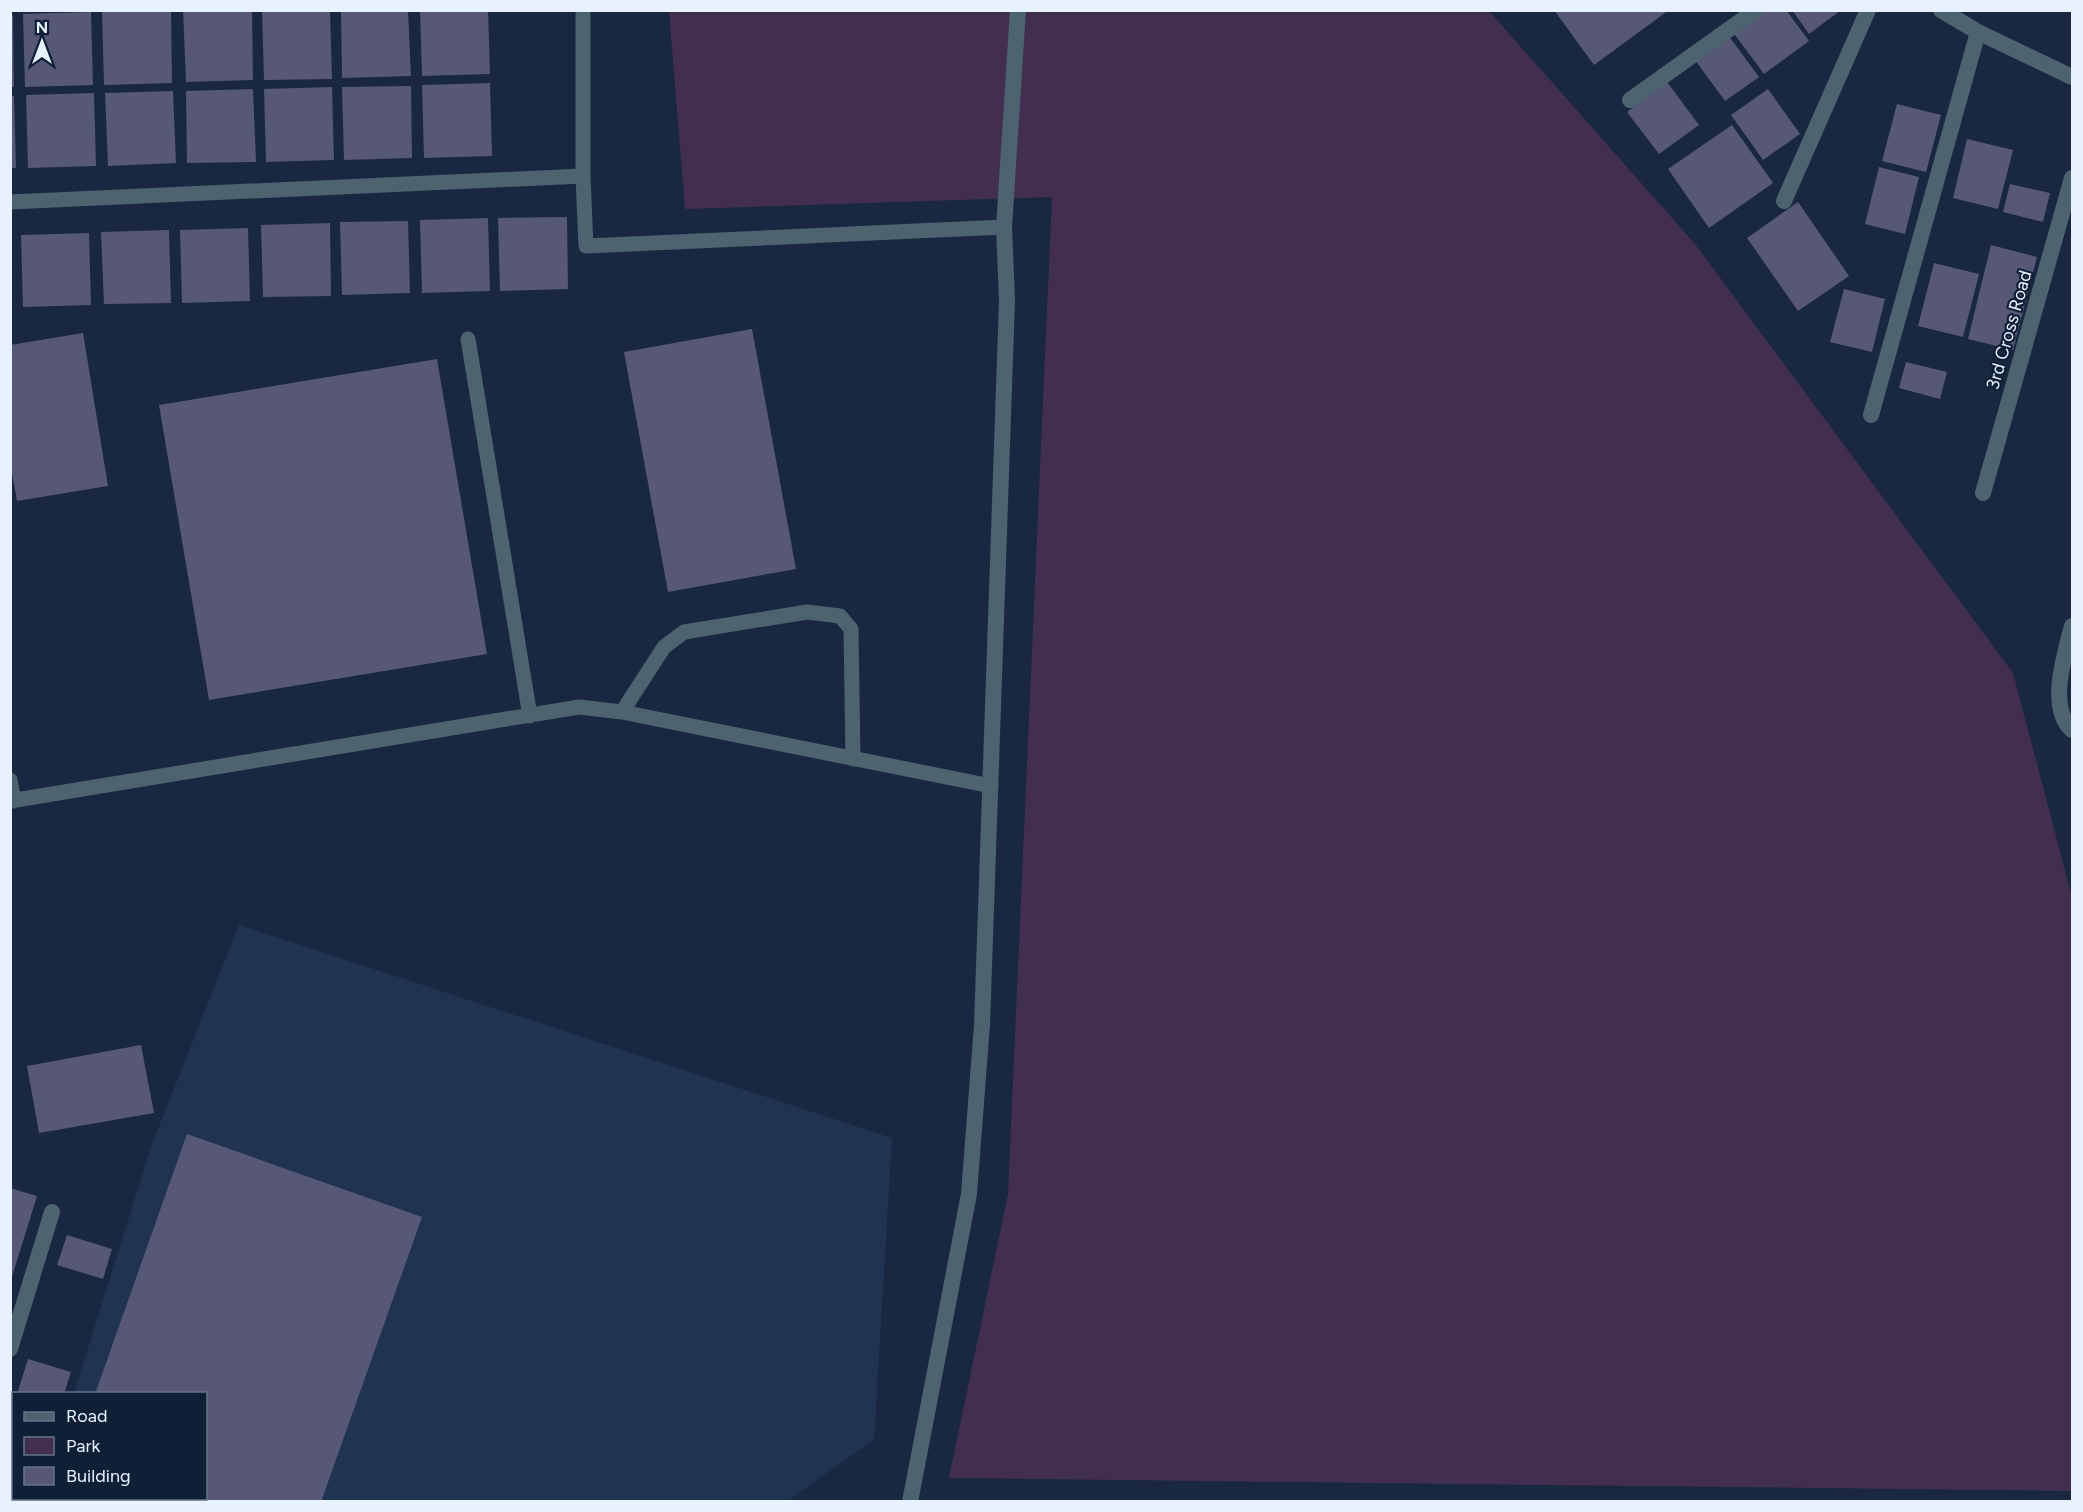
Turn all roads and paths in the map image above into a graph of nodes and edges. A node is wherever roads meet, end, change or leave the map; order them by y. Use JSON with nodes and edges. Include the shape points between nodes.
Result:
{"nodes":[{"id":1,"x":582,"y":10,"type":"edge"},
{"id":2,"x":1018,"y":10,"type":"edge"},
{"id":3,"x":1756,"y":10,"type":"edge"},
{"id":4,"x":1868,"y":10,"type":"edge"},
{"id":5,"x":1941,"y":10,"type":"edge"},
{"id":6,"x":1978,"y":32,"type":"junction"},
{"id":7,"x":2073,"y":77,"type":"edge"},
{"id":8,"x":1630,"y":100,"type":"dead end"},
{"id":9,"x":584,"y":176,"type":"junction"},
{"id":10,"x":2073,"y":178,"type":"edge"},
{"id":11,"x":1784,"y":201,"type":"dead end"},
{"id":12,"x":10,"y":202,"type":"edge"},
{"id":13,"x":1004,"y":227,"type":"junction"},
{"id":14,"x":468,"y":339,"type":"dead end"},
{"id":15,"x":1871,"y":415,"type":"dead end"},
{"id":16,"x":1983,"y":493,"type":"dead end"},
{"id":17,"x":2073,"y":626,"type":"edge"},
{"id":18,"x":622,"y":712,"type":"junction"},
{"id":19,"x":530,"y":716,"type":"junction"},
{"id":20,"x":2073,"y":730,"type":"edge"},
{"id":21,"x":853,"y":759,"type":"junction"},
{"id":22,"x":10,"y":780,"type":"edge"},
{"id":23,"x":990,"y":786,"type":"junction"},
{"id":24,"x":12,"y":801,"type":"edge"},
{"id":25,"x":52,"y":1212,"type":"dead end"},
{"id":26,"x":10,"y":1350,"type":"edge"},
{"id":27,"x":910,"y":1502,"type":"edge"}],
"edges":[{"from":1,"to":9,"type":"lane"},
{"from":2,"to":13,"type":"street"},
{"from":3,"to":8,"type":"street"},
{"from":4,"to":11,"type":"street"},
{"from":5,"to":6,"type":"street"},
{"from":6,"to":7,"type":"street"},
{"from":6,"to":15,"type":"street"},
{"from":9,"to":12,"type":"lane"},
{"from":9,"to":13,"type":"lane","via":[[586,246]]},
{"from":10,"to":16,"type":"street","name":"3rd Cross Road"},
{"from":13,"to":23,"type":"street","via":[[1007,300]]},
{"from":14,"to":19,"type":"lane"},
{"from":17,"to":20,"type":"street","via":[[2060,669],[2060,703]]},
{"from":18,"to":19,"type":"lane","via":[[579,707]]},
{"from":18,"to":21,"type":"lane"},
{"from":18,"to":21,"type":"lane","via":[[664,647],[684,632],[807,612],[840,616],[851,629]]},
{"from":19,"to":24,"type":"lane"},
{"from":21,"to":23,"type":"lane"},
{"from":22,"to":24,"type":"lane"},
{"from":23,"to":27,"type":"street","via":[[982,1025],[969,1194]]},
{"from":25,"to":26,"type":"street"}]}
